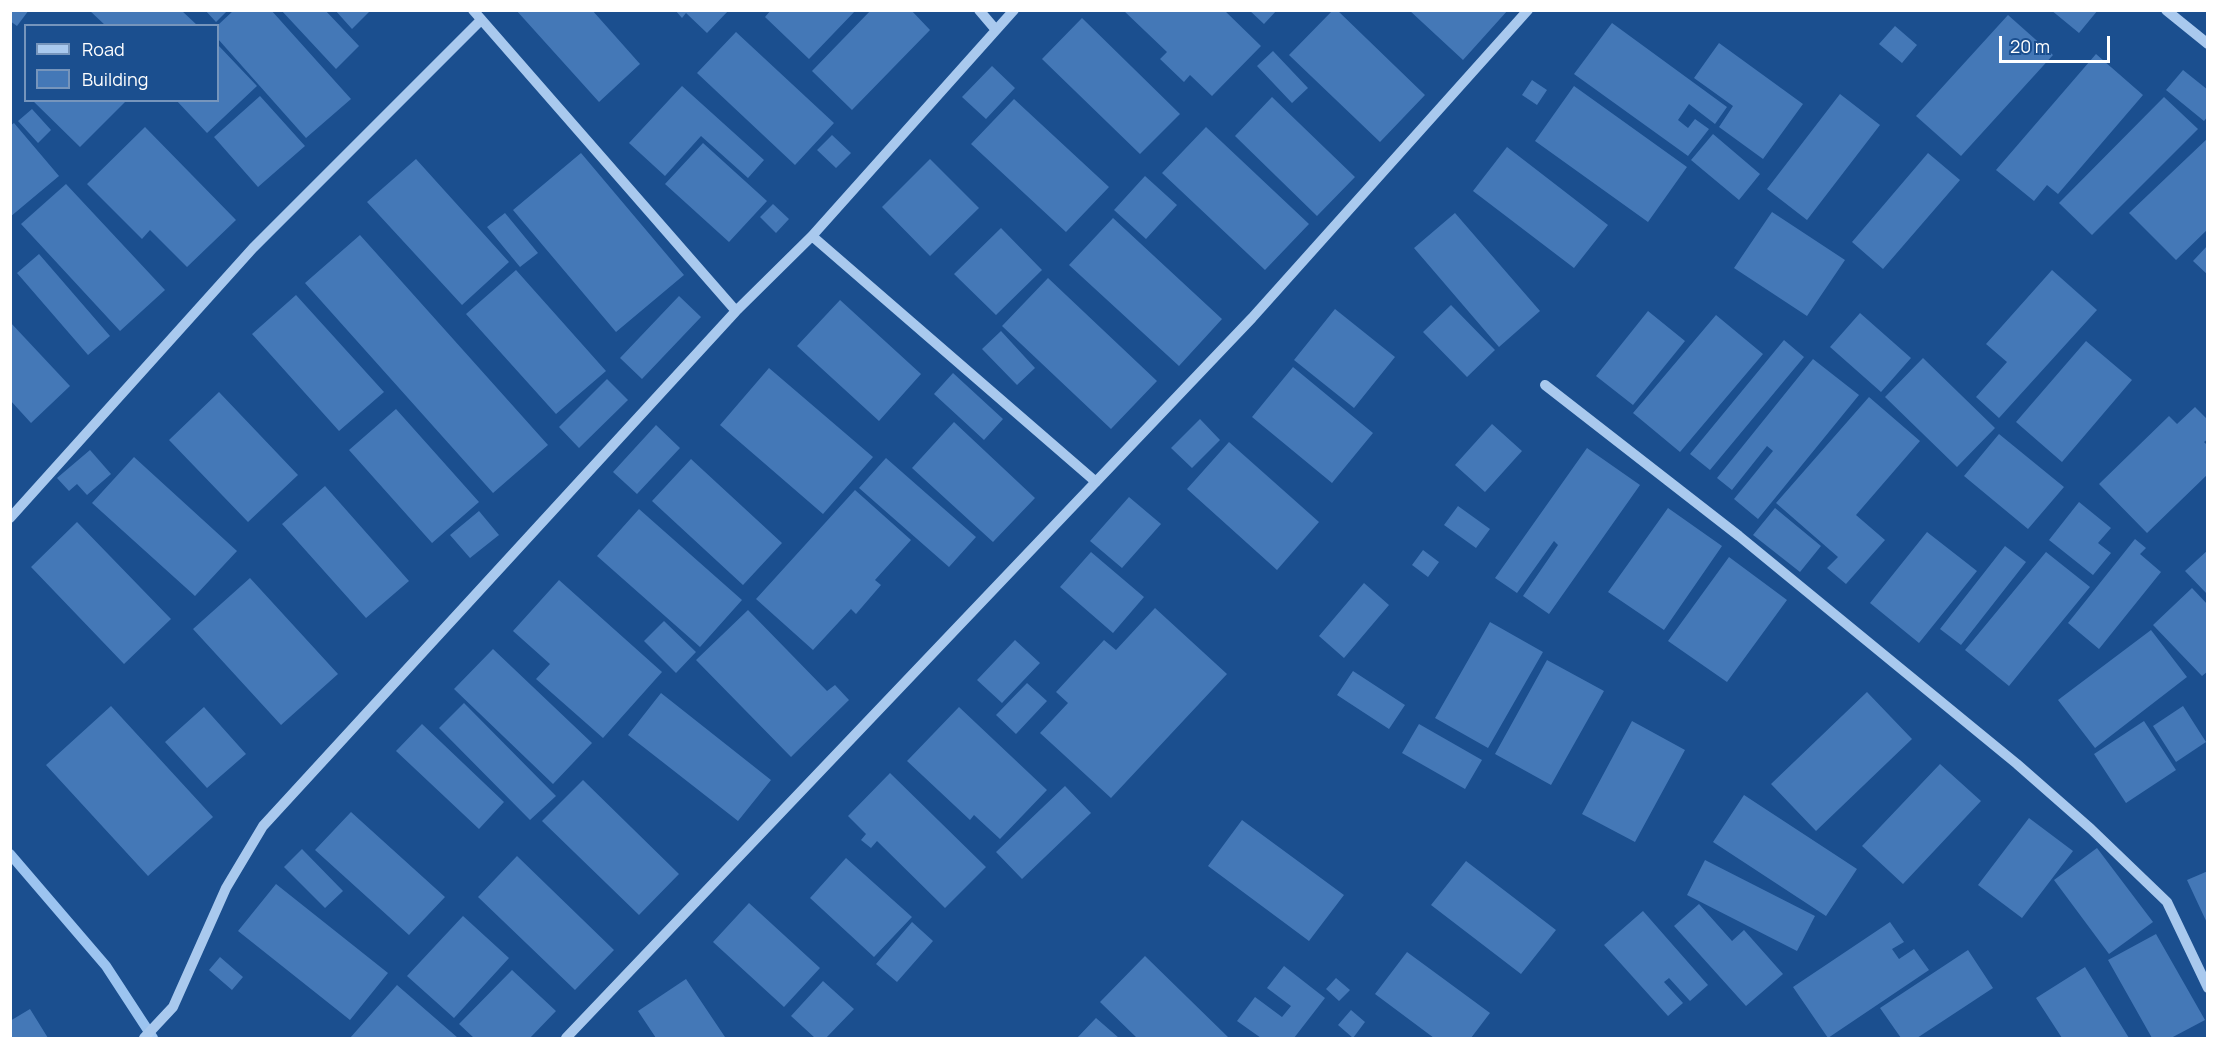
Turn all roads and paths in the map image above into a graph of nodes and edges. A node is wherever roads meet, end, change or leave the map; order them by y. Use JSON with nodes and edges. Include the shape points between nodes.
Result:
{"nodes":[{"id":1,"x":473,"y":10,"type":"edge"},
{"id":2,"x":979,"y":10,"type":"edge"},
{"id":3,"x":1014,"y":10,"type":"edge"},
{"id":4,"x":1528,"y":10,"type":"edge"},
{"id":5,"x":2166,"y":10,"type":"edge"},
{"id":6,"x":481,"y":20,"type":"junction"},
{"id":7,"x":996,"y":30,"type":"junction"},
{"id":8,"x":2208,"y":44,"type":"edge"},
{"id":9,"x":812,"y":236,"type":"junction"},
{"id":10,"x":736,"y":311,"type":"junction"},
{"id":11,"x":1545,"y":385,"type":"dead end"},
{"id":12,"x":1096,"y":482,"type":"junction"},
{"id":13,"x":10,"y":518,"type":"edge"},
{"id":14,"x":2208,"y":988,"type":"edge"},
{"id":15,"x":144,"y":1038,"type":"edge"},
{"id":16,"x":566,"y":1038,"type":"edge"}],
"edges":[{"from":1,"to":6,"type":"street"},
{"from":2,"to":7,"type":"street"},
{"from":3,"to":7,"type":"street"},
{"from":4,"to":12,"type":"street","via":[[1252,318]]},
{"from":5,"to":8,"type":"street"},
{"from":6,"to":10,"type":"street"},
{"from":6,"to":13,"type":"street","via":[[253,248]]},
{"from":7,"to":9,"type":"street"},
{"from":9,"to":10,"type":"street"},
{"from":9,"to":12,"type":"street"},
{"from":10,"to":15,"type":"street","via":[[263,826],[226,888],[173,1007]]},
{"from":11,"to":14,"type":"street","via":[[1739,536],[2008,756],[2091,829],[2167,902]]},
{"from":12,"to":16,"type":"street"}]}
